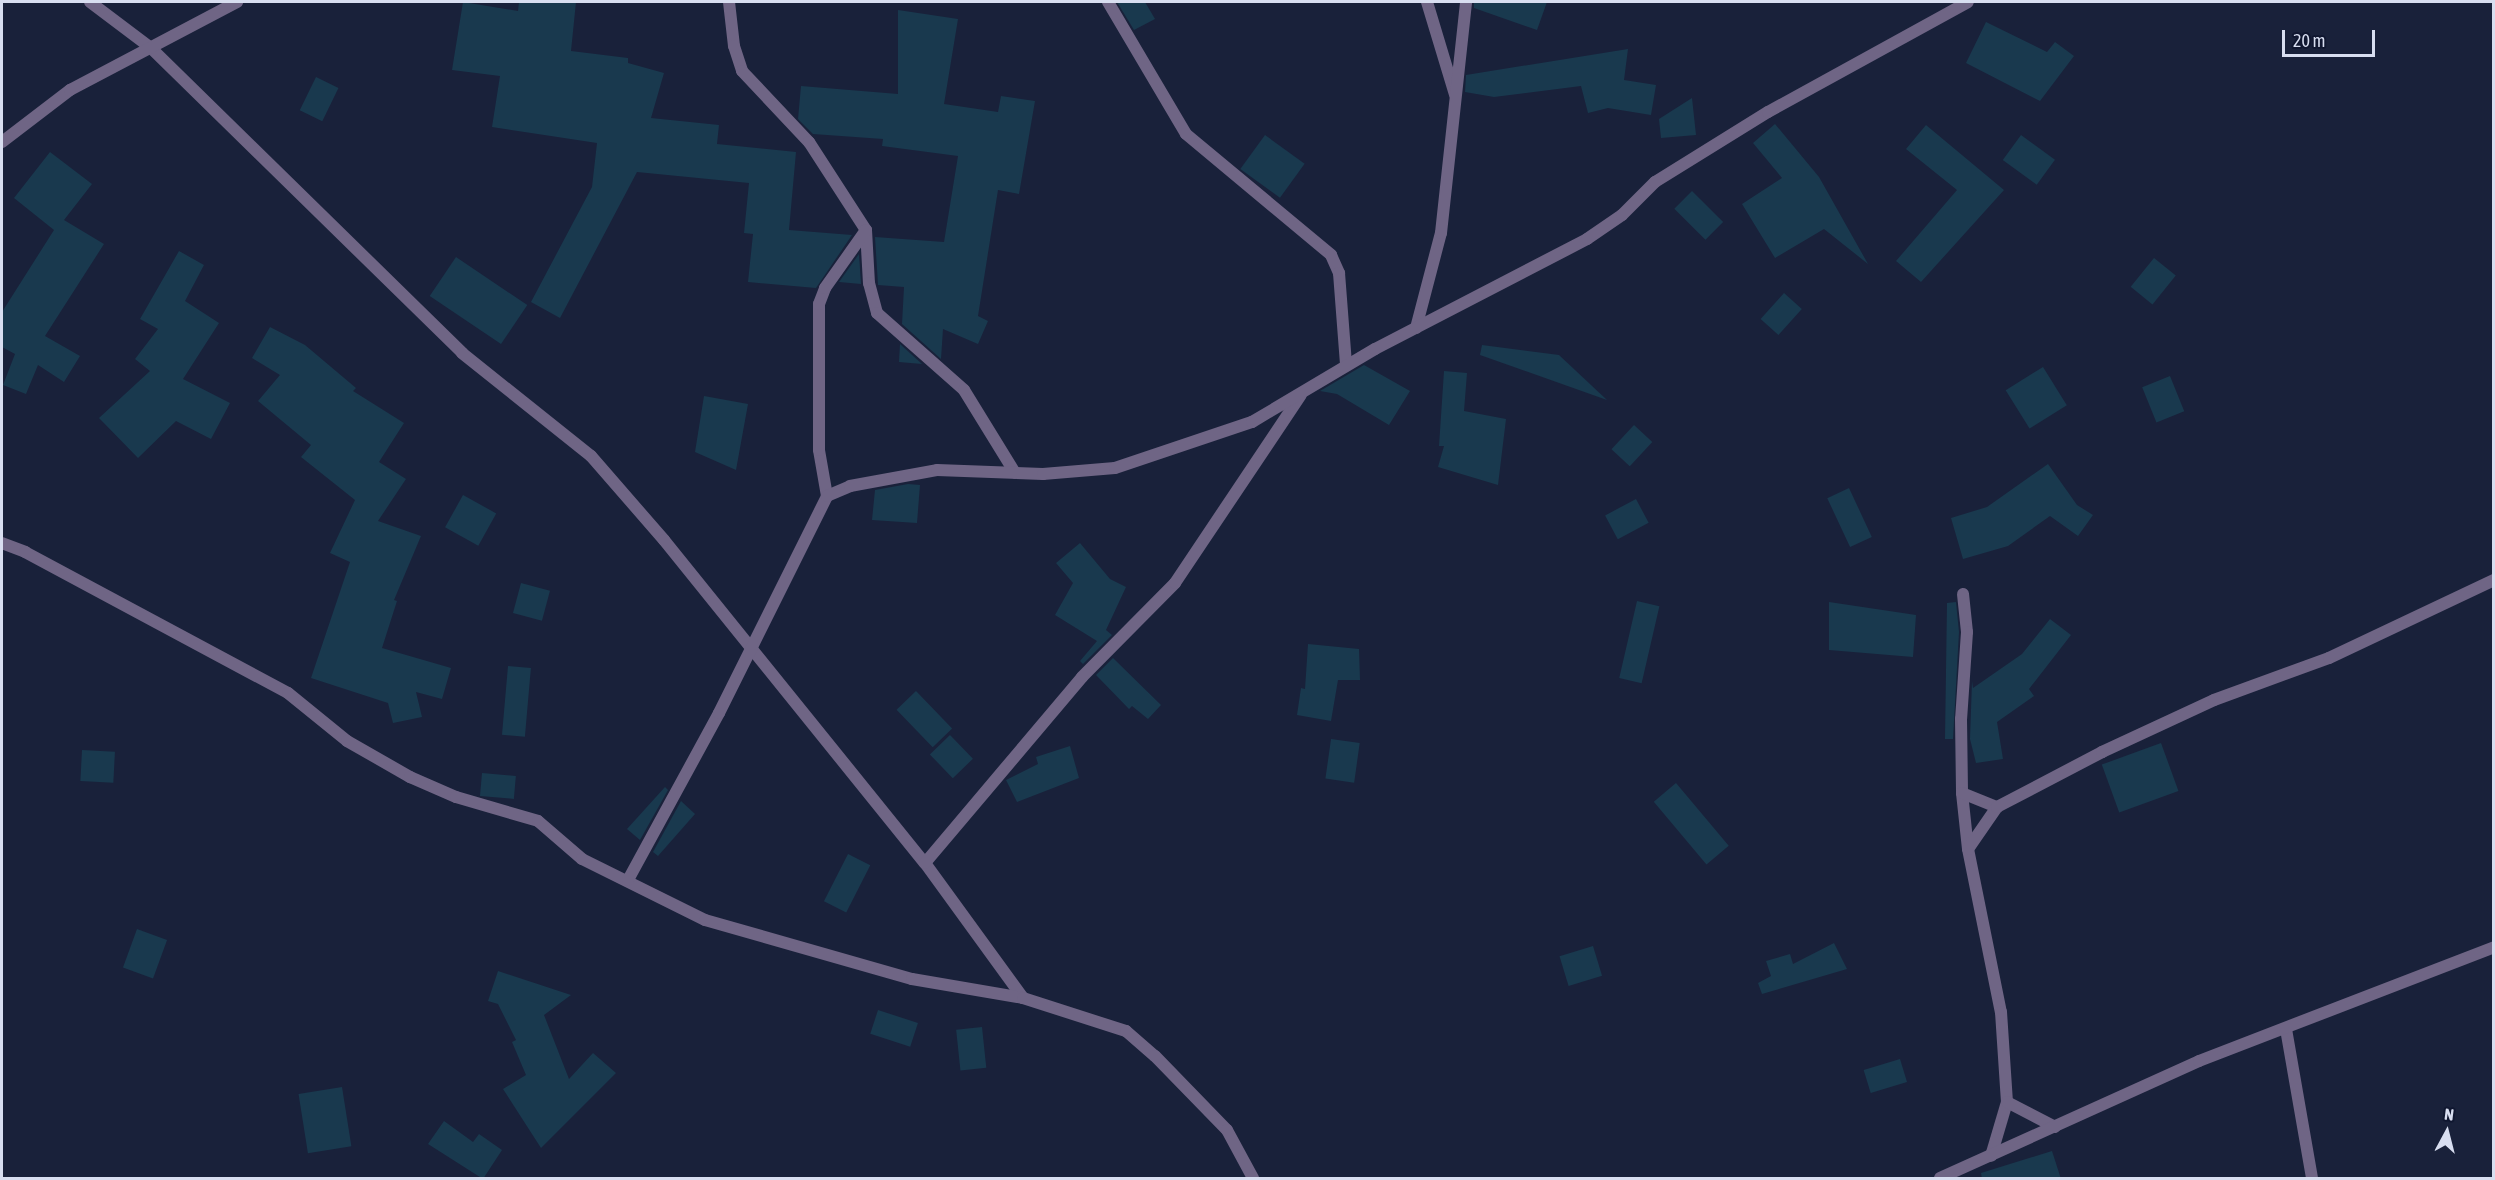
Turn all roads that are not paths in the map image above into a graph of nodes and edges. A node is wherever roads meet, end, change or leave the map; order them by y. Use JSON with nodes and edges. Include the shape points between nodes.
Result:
{"nodes":[{"id":1,"x":90,"y":2,"type":"edge"},
{"id":2,"x":237,"y":2,"type":"edge"},
{"id":3,"x":729,"y":2,"type":"edge"},
{"id":4,"x":1108,"y":2,"type":"edge"},
{"id":5,"x":1426,"y":2,"type":"edge"},
{"id":6,"x":1466,"y":2,"type":"edge"},
{"id":7,"x":1968,"y":2,"type":"edge"},
{"id":8,"x":151,"y":48,"type":"junction"},
{"id":9,"x":1457,"y":101,"type":"junction"},
{"id":10,"x":2,"y":142,"type":"edge"},
{"id":11,"x":866,"y":230,"type":"junction"},
{"id":12,"x":1416,"y":328,"type":"junction"},
{"id":13,"x":1346,"y":365,"type":"junction"},
{"id":14,"x":1303,"y":391,"type":"junction"},
{"id":15,"x":1015,"y":473,"type":"junction"},
{"id":16,"x":827,"y":496,"type":"junction"},
{"id":17,"x":2,"y":543,"type":"edge"},
{"id":18,"x":2493,"y":580,"type":"edge"},
{"id":19,"x":1963,"y":594,"type":"dead end"},
{"id":20,"x":751,"y":651,"type":"junction"},
{"id":21,"x":1962,"y":793,"type":"junction"},
{"id":22,"x":1997,"y":807,"type":"junction"},
{"id":23,"x":1968,"y":849,"type":"junction"},
{"id":24,"x":925,"y":863,"type":"junction"},
{"id":25,"x":628,"y":880,"type":"junction"},
{"id":26,"x":2493,"y":947,"type":"edge"},
{"id":27,"x":1023,"y":999,"type":"junction"},
{"id":28,"x":2286,"y":1029,"type":"junction"},
{"id":29,"x":2007,"y":1102,"type":"junction"},
{"id":30,"x":2055,"y":1127,"type":"junction"},
{"id":31,"x":1991,"y":1156,"type":"junction"},
{"id":32,"x":1253,"y":1179,"type":"edge"},
{"id":33,"x":1940,"y":1179,"type":"edge"},
{"id":34,"x":2312,"y":1179,"type":"edge"}],
"edges":[{"from":1,"to":8,"type":"street"},
{"from":2,"to":8,"type":"street"},
{"from":3,"to":11,"type":"street","via":[[734,46],[742,71],[809,142]]},
{"from":4,"to":13,"type":"street","via":[[1186,134],[1331,255],[1339,273]]},
{"from":5,"to":9,"type":"street"},
{"from":6,"to":9,"type":"street"},
{"from":7,"to":12,"type":"street","via":[[1768,112],[1655,182],[1622,215],[1587,239]]},
{"from":8,"to":10,"type":"street","via":[[70,90]]},
{"from":8,"to":20,"type":"street","via":[[462,353],[591,456],[664,540]]},
{"from":9,"to":12,"type":"street","via":[[1441,232]]},
{"from":11,"to":15,"type":"street","via":[[869,283],[877,313],[964,390]]},
{"from":11,"to":16,"type":"street","via":[[825,288],[819,304],[819,450]]},
{"from":12,"to":13,"type":"street"},
{"from":13,"to":14,"type":"street"},
{"from":14,"to":15,"type":"street","via":[[1252,422],[1115,468]]},
{"from":14,"to":24,"type":"street","via":[[1175,583],[1082,677]]},
{"from":15,"to":16,"type":"street","via":[[937,470],[850,486]]},
{"from":16,"to":20,"type":"street"},
{"from":17,"to":25,"type":"street","via":[[288,693],[346,741],[410,777],[456,797],[538,821],[582,859]]},
{"from":18,"to":22,"type":"street","via":[[2329,658],[2214,700]]},
{"from":19,"to":21,"type":"street","via":[[1967,632],[1961,719]]},
{"from":20,"to":24,"type":"street"},
{"from":20,"to":25,"type":"street"},
{"from":21,"to":22,"type":"street"},
{"from":21,"to":23,"type":"street"},
{"from":22,"to":23,"type":"street"},
{"from":23,"to":29,"type":"street","via":[[2001,1012]]},
{"from":24,"to":27,"type":"street"},
{"from":25,"to":27,"type":"street","via":[[705,920],[912,979]]},
{"from":26,"to":28,"type":"street"},
{"from":27,"to":32,"type":"street","via":[[1126,1031],[1227,1130]]},
{"from":28,"to":30,"type":"street","via":[[2199,1061]]},
{"from":28,"to":34,"type":"street"},
{"from":29,"to":30,"type":"street"},
{"from":29,"to":31,"type":"street"},
{"from":30,"to":31,"type":"street"},
{"from":31,"to":33,"type":"street"}]}
